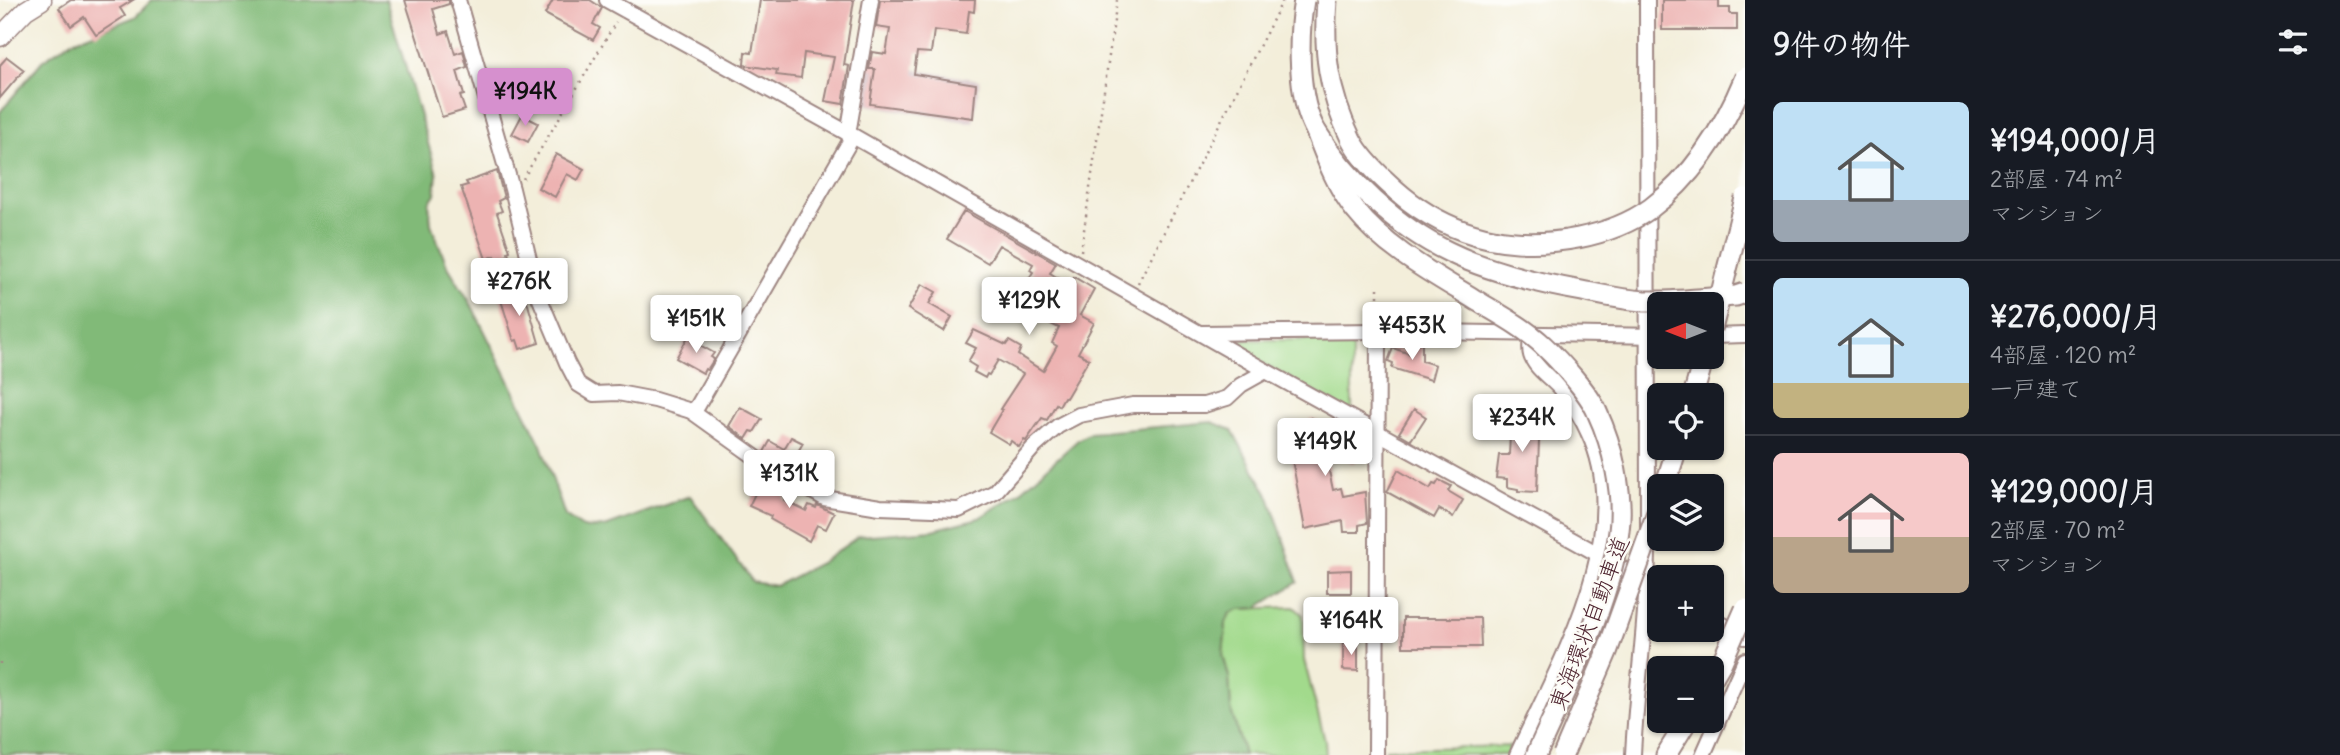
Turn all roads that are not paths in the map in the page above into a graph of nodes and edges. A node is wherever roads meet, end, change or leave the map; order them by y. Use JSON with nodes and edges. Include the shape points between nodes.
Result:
{"nodes":[{"id":1,"x":42,"y":0,"type":"edge"},
{"id":2,"x":458,"y":0,"type":"edge"},
{"id":3,"x":607,"y":0,"type":"edge"},
{"id":4,"x":871,"y":0,"type":"edge"},
{"id":5,"x":1304,"y":0,"type":"edge"},
{"id":6,"x":1327,"y":0,"type":"edge"},
{"id":7,"x":1647,"y":0,"type":"edge"},
{"id":8,"x":0,"y":37,"type":"edge"},
{"id":9,"x":1745,"y":77,"type":"edge"},
{"id":10,"x":1315,"y":129,"type":"junction"},
{"id":11,"x":850,"y":135,"type":"junction"},
{"id":12,"x":1745,"y":198,"type":"edge"},
{"id":13,"x":1652,"y":292,"type":"edge"},
{"id":14,"x":1721,"y":292,"type":"edge"},
{"id":15,"x":1745,"y":293,"type":"edge"},
{"id":16,"x":1378,"y":331,"type":"junction"},
{"id":17,"x":1200,"y":333,"type":"junction"},
{"id":18,"x":1531,"y":334,"type":"junction"},
{"id":19,"x":1745,"y":335,"type":"edge"},
{"id":20,"x":1647,"y":336,"type":"edge"},
{"id":21,"x":1724,"y":336,"type":"edge"},
{"id":22,"x":1653,"y":369,"type":"edge"},
{"id":23,"x":1266,"y":372,"type":"junction"},
{"id":24,"x":691,"y":411,"type":"junction"},
{"id":25,"x":1378,"y":434,"type":"junction"},
{"id":26,"x":1647,"y":540,"type":"edge"},
{"id":27,"x":1598,"y":554,"type":"junction"},
{"id":28,"x":1653,"y":565,"type":"edge"},
{"id":29,"x":1647,"y":584,"type":"edge"},
{"id":30,"x":1745,"y":609,"type":"edge"},
{"id":31,"x":1647,"y":625,"type":"edge"},
{"id":32,"x":1724,"y":626,"type":"edge"},
{"id":33,"x":1745,"y":637,"type":"edge"},
{"id":34,"x":1724,"y":657,"type":"edge"},
{"id":35,"x":1745,"y":660,"type":"edge"},
{"id":36,"x":1680,"y":733,"type":"edge"},
{"id":37,"x":1376,"y":755,"type":"edge"},
{"id":38,"x":1517,"y":755,"type":"edge"},
{"id":39,"x":1536,"y":755,"type":"edge"},
{"id":40,"x":1563,"y":755,"type":"edge"},
{"id":41,"x":1633,"y":755,"type":"edge"},
{"id":42,"x":1666,"y":755,"type":"edge"},
{"id":43,"x":1703,"y":755,"type":"edge"}],
"edges":[{"from":1,"to":8,"type":"main road"},
{"from":2,"to":24,"type":"street","via":[[537,292],[578,384],[594,394],[618,393]]},
{"from":3,"to":11,"type":"street"},
{"from":4,"to":11,"type":"street"},
{"from":5,"to":10,"type":"highway","bridge":true,"via":[[1300,41],[1304,93]]},
{"from":6,"to":9,"type":"highway","bridge":true,"via":[[1328,74],[1352,141],[1409,203],[1480,238],[1519,244],[1564,241],[1605,233],[1649,210],[1684,180],[1711,145]]},
{"from":7,"to":13,"type":"street"},
{"from":10,"to":15,"type":"highway","bridge":true,"via":[[1343,168],[1383,208],[1449,252],[1555,287],[1643,301]]},
{"from":10,"to":39,"type":"highway","bridge":true,"via":[[1331,171],[1354,209],[1409,258],[1543,345],[1597,410],[1609,443],[1618,481],[1620,530],[1610,575]]},
{"from":11,"to":17,"type":"street"},
{"from":11,"to":24,"type":"street"},
{"from":12,"to":14,"type":"highway","bridge":true},
{"from":16,"to":17,"type":"street"},
{"from":16,"to":18,"type":"street"},
{"from":16,"to":25,"type":"street"},
{"from":17,"to":23,"type":"street"},
{"from":18,"to":20,"type":"street"},
{"from":18,"to":27,"type":"street","via":[[1534,363],[1564,393],[1596,450],[1603,511]]},
{"from":19,"to":21,"type":"street"},
{"from":22,"to":28,"type":"street"},
{"from":23,"to":24,"type":"street","via":[[1227,398],[1204,405],[1133,405],[1079,415],[1033,448],[995,492],[959,510],[824,498],[772,469]]},
{"from":23,"to":25,"type":"street"},
{"from":25,"to":27,"type":"street"},
{"from":25,"to":37,"type":"street"},
{"from":26,"to":40,"type":"highway","name":"東海環状自動車道","bridge":true},
{"from":27,"to":29,"type":"street"},
{"from":27,"to":38,"type":"street","via":[[1574,630]]},
{"from":30,"to":34,"type":"highway","bridge":true},
{"from":31,"to":41,"type":"street","via":[[1635,698]]},
{"from":32,"to":33,"type":"street"},
{"from":35,"to":43,"type":"street"},
{"from":36,"to":42,"type":"highway"}]}
